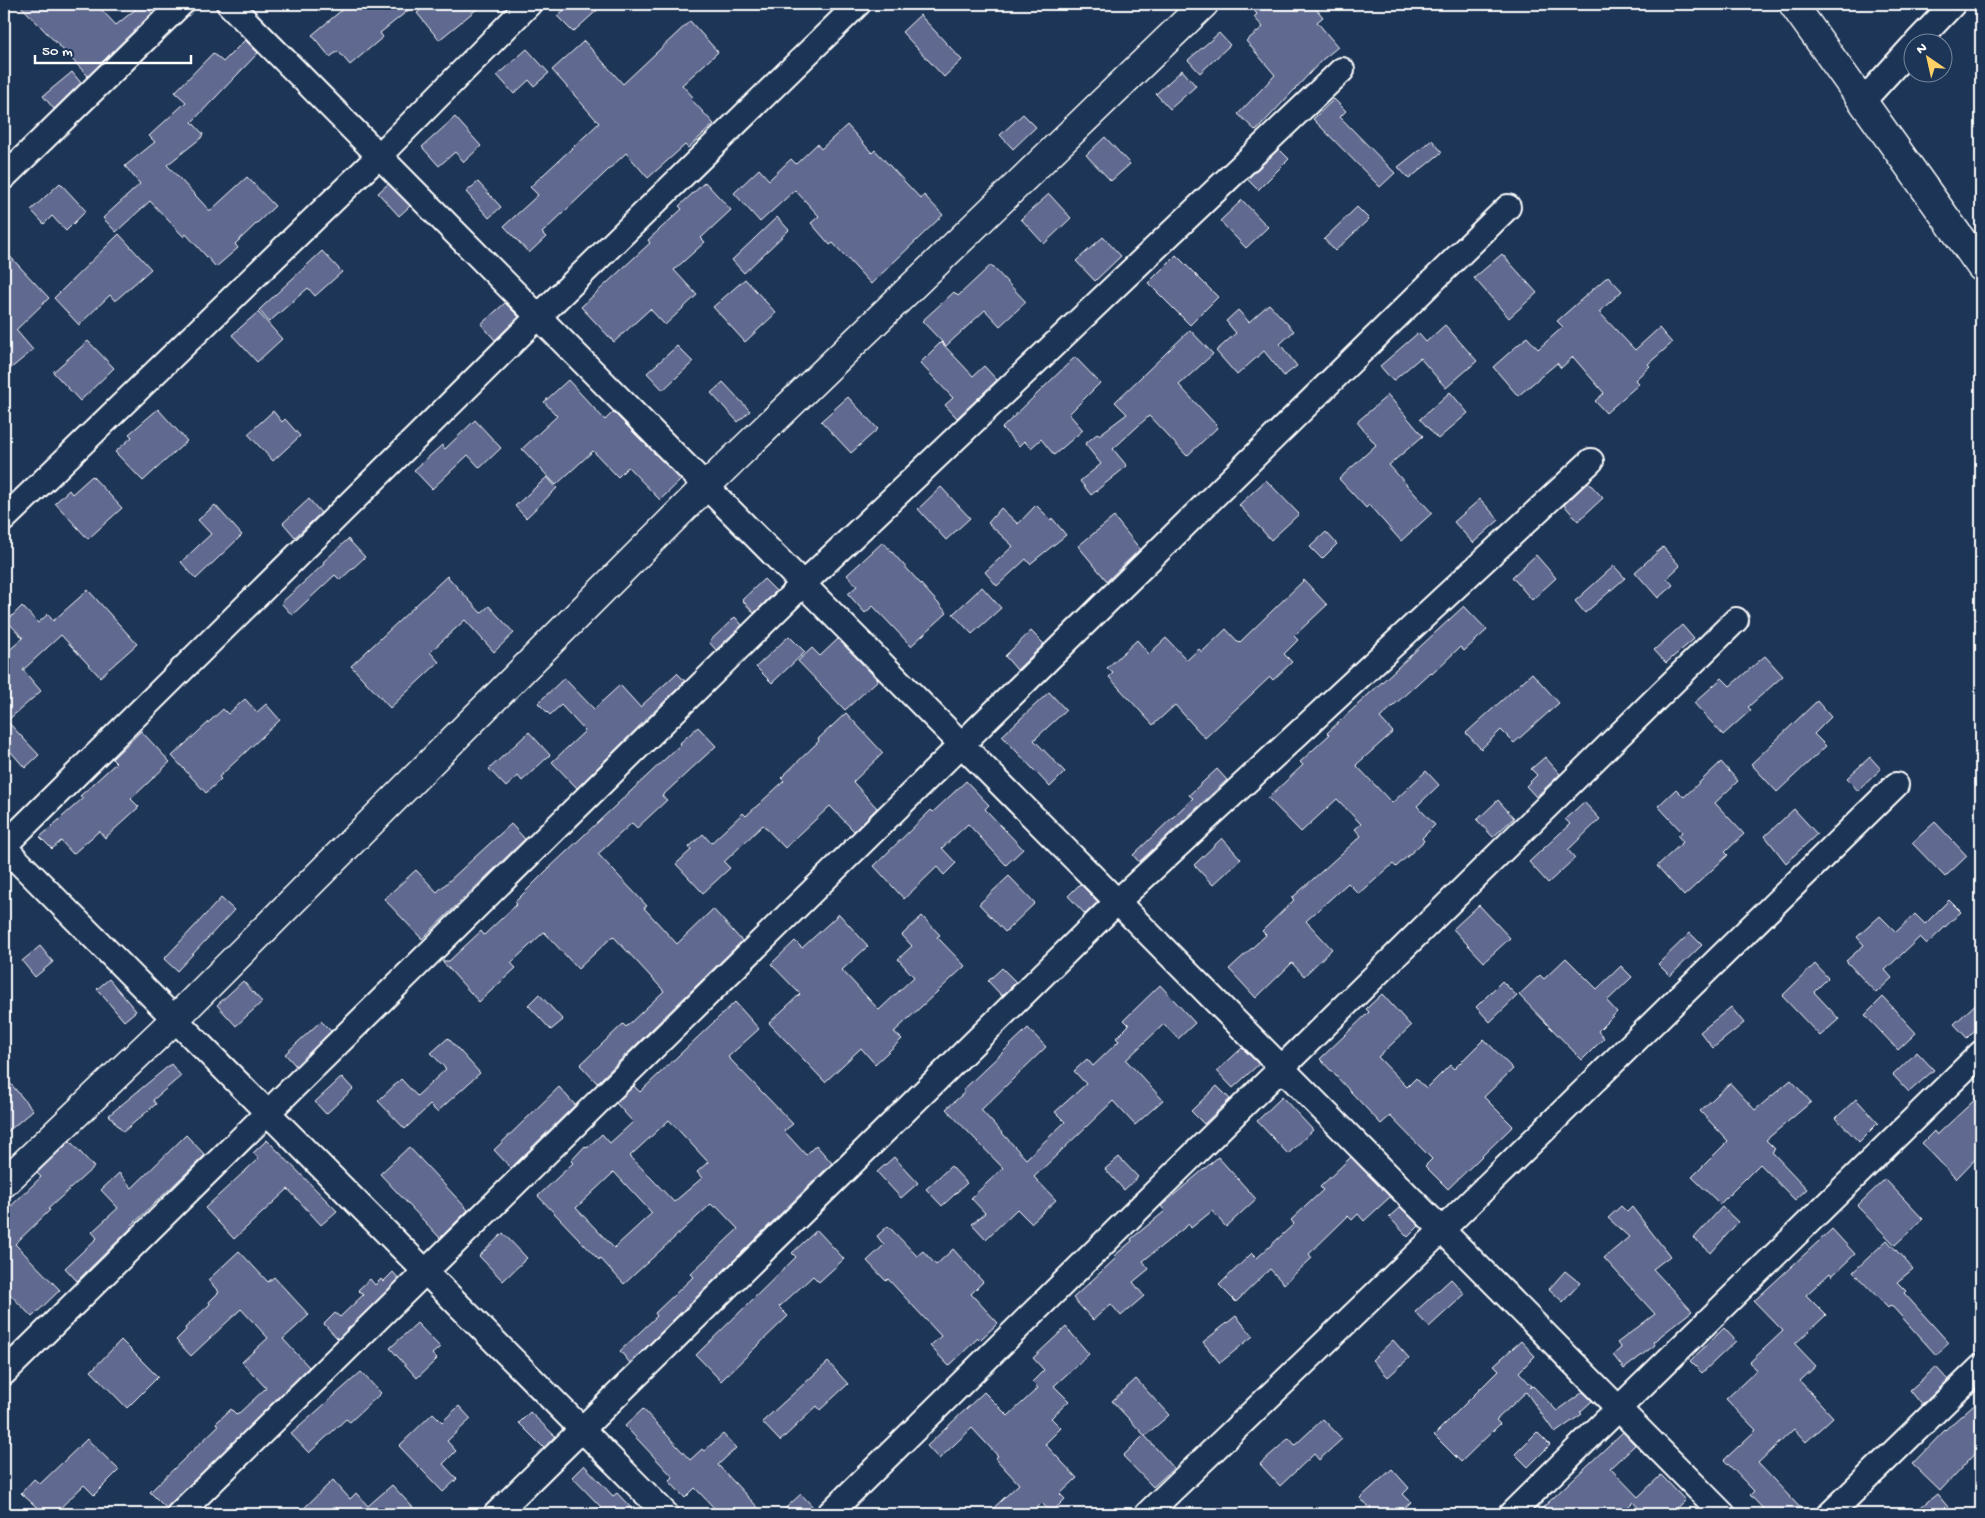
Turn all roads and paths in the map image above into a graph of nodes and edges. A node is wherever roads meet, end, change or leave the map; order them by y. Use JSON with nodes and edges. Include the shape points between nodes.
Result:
{"nodes":[{"id":1,"x":181,"y":4,"type":"edge"},
{"id":2,"x":229,"y":4,"type":"edge"},
{"id":3,"x":528,"y":4,"type":"edge"},
{"id":4,"x":858,"y":4,"type":"edge"},
{"id":5,"x":1204,"y":4,"type":"edge"},
{"id":6,"x":1793,"y":4,"type":"edge"},
{"id":7,"x":1953,"y":4,"type":"edge"},
{"id":8,"x":1926,"y":32,"type":"edge"},
{"id":9,"x":1902,"y":58,"type":"edge"},
{"id":10,"x":1342,"y":70,"type":"dead end"},
{"id":11,"x":1863,"y":101,"type":"junction"},
{"id":12,"x":379,"y":156,"type":"junction"},
{"id":13,"x":4,"y":177,"type":"edge"},
{"id":14,"x":1508,"y":206,"type":"dead end"},
{"id":15,"x":1981,"y":267,"type":"edge"},
{"id":16,"x":538,"y":316,"type":"junction"},
{"id":17,"x":1591,"y":461,"type":"dead end"},
{"id":18,"x":706,"y":486,"type":"junction"},
{"id":19,"x":4,"y":519,"type":"edge"},
{"id":20,"x":803,"y":584,"type":"junction"},
{"id":21,"x":1736,"y":620,"type":"dead end"},
{"id":22,"x":961,"y":744,"type":"junction"},
{"id":23,"x":1896,"y":785,"type":"dead end"},
{"id":24,"x":4,"y":846,"type":"edge"},
{"id":25,"x":1117,"y":902,"type":"junction"},
{"id":26,"x":174,"y":1019,"type":"junction"},
{"id":27,"x":1981,"y":1053,"type":"edge"},
{"id":28,"x":1282,"y":1068,"type":"junction"},
{"id":29,"x":267,"y":1112,"type":"junction"},
{"id":30,"x":4,"y":1183,"type":"edge"},
{"id":31,"x":1442,"y":1230,"type":"junction"},
{"id":32,"x":425,"y":1272,"type":"junction"},
{"id":33,"x":1981,"y":1367,"type":"edge"},
{"id":34,"x":4,"y":1373,"type":"edge"},
{"id":35,"x":1618,"y":1409,"type":"junction"},
{"id":36,"x":582,"y":1429,"type":"junction"},
{"id":37,"x":179,"y":1514,"type":"edge"},
{"id":38,"x":496,"y":1514,"type":"edge"},
{"id":39,"x":666,"y":1514,"type":"edge"},
{"id":40,"x":829,"y":1514,"type":"edge"},
{"id":41,"x":1147,"y":1514,"type":"edge"},
{"id":42,"x":1511,"y":1514,"type":"edge"},
{"id":43,"x":1722,"y":1514,"type":"edge"},
{"id":44,"x":1830,"y":1514,"type":"edge"}],
"edges":[{"from":1,"to":13,"type":"street"},
{"from":2,"to":12,"type":"street"},
{"from":3,"to":12,"type":"street"},
{"from":4,"to":16,"type":"street"},
{"from":5,"to":18,"type":"street"},
{"from":6,"to":11,"type":"street"},
{"from":7,"to":8,"type":"street"},
{"from":9,"to":11,"type":"street"},
{"from":10,"to":20,"type":"street"},
{"from":11,"to":15,"type":"street"},
{"from":12,"to":16,"type":"street"},
{"from":12,"to":19,"type":"street"},
{"from":14,"to":22,"type":"street"},
{"from":16,"to":18,"type":"street"},
{"from":16,"to":24,"type":"street"},
{"from":17,"to":25,"type":"street"},
{"from":18,"to":20,"type":"street"},
{"from":18,"to":26,"type":"street"},
{"from":20,"to":22,"type":"street"},
{"from":20,"to":29,"type":"street"},
{"from":21,"to":28,"type":"street"},
{"from":22,"to":25,"type":"street"},
{"from":22,"to":32,"type":"street"},
{"from":23,"to":31,"type":"street"},
{"from":24,"to":26,"type":"street"},
{"from":25,"to":28,"type":"street"},
{"from":25,"to":36,"type":"street"},
{"from":26,"to":29,"type":"street"},
{"from":26,"to":30,"type":"street"},
{"from":27,"to":35,"type":"street"},
{"from":28,"to":31,"type":"street"},
{"from":28,"to":40,"type":"street"},
{"from":29,"to":32,"type":"street"},
{"from":29,"to":34,"type":"street"},
{"from":31,"to":35,"type":"street"},
{"from":31,"to":41,"type":"street"},
{"from":32,"to":36,"type":"street"},
{"from":32,"to":37,"type":"street"},
{"from":33,"to":44,"type":"street"},
{"from":35,"to":42,"type":"street"},
{"from":35,"to":43,"type":"street"},
{"from":36,"to":38,"type":"street"},
{"from":36,"to":39,"type":"street"}]}
